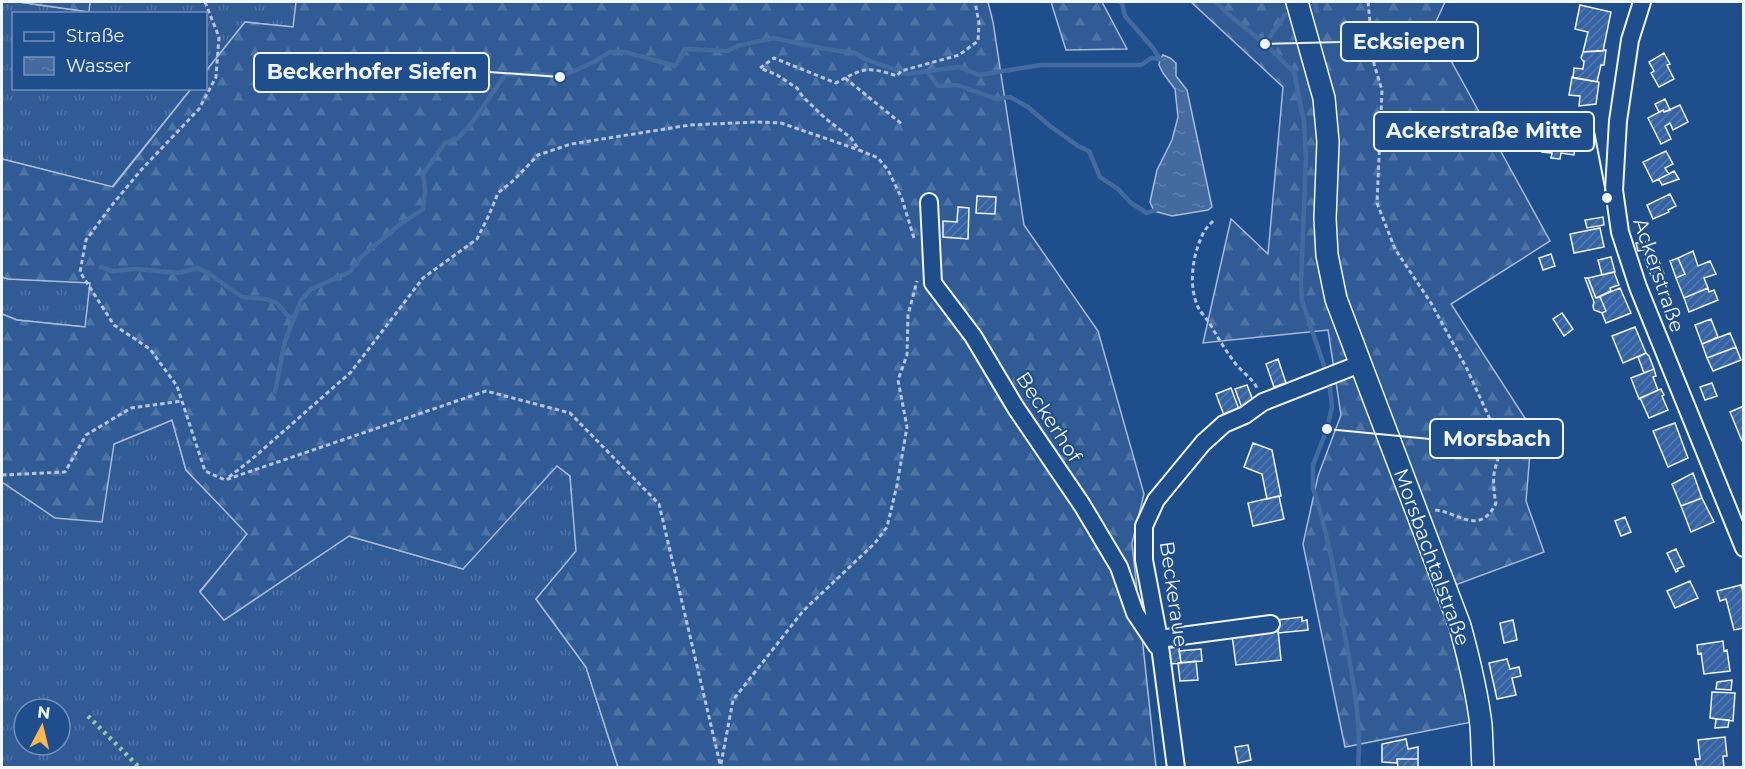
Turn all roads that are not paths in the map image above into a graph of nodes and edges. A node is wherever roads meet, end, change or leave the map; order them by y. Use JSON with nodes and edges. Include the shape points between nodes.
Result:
{"nodes":[{"id":1,"x":1297,"y":2,"type":"edge"},
{"id":2,"x":1641,"y":2,"type":"edge"},
{"id":3,"x":929,"y":202,"type":"dead end"},
{"id":4,"x":1360,"y":364,"type":"junction"},
{"id":5,"x":1743,"y":548,"type":"edge"},
{"id":6,"x":1271,"y":624,"type":"dead end"},
{"id":7,"x":1159,"y":644,"type":"junction"},
{"id":8,"x":1176,"y":768,"type":"edge"},
{"id":9,"x":1483,"y":768,"type":"edge"}],
"edges":[{"from":1,"to":4,"type":"main road","name":"Morsbachtalstraße","via":[[1318,71],[1327,121],[1329,273]]},
{"from":2,"to":5,"type":"street","name":"Ackerstraße","via":[[1630,40],[1619,112],[1614,190],[1618,225],[1638,287]]},
{"from":3,"to":7,"type":"street","name":"Beckerhof","via":[[933,283],[973,336],[1082,505],[1119,567],[1135,613]]},
{"from":4,"to":7,"type":"street","name":"Beckeraue","via":[[1263,402],[1224,424],[1156,500],[1144,526],[1144,560]]},
{"from":4,"to":9,"type":"main road","name":"Morsbachtalstraße","via":[[1460,626],[1481,725]]},
{"from":6,"to":7,"type":"street"},
{"from":7,"to":8,"type":"street","name":"Beckeraue"}]}
